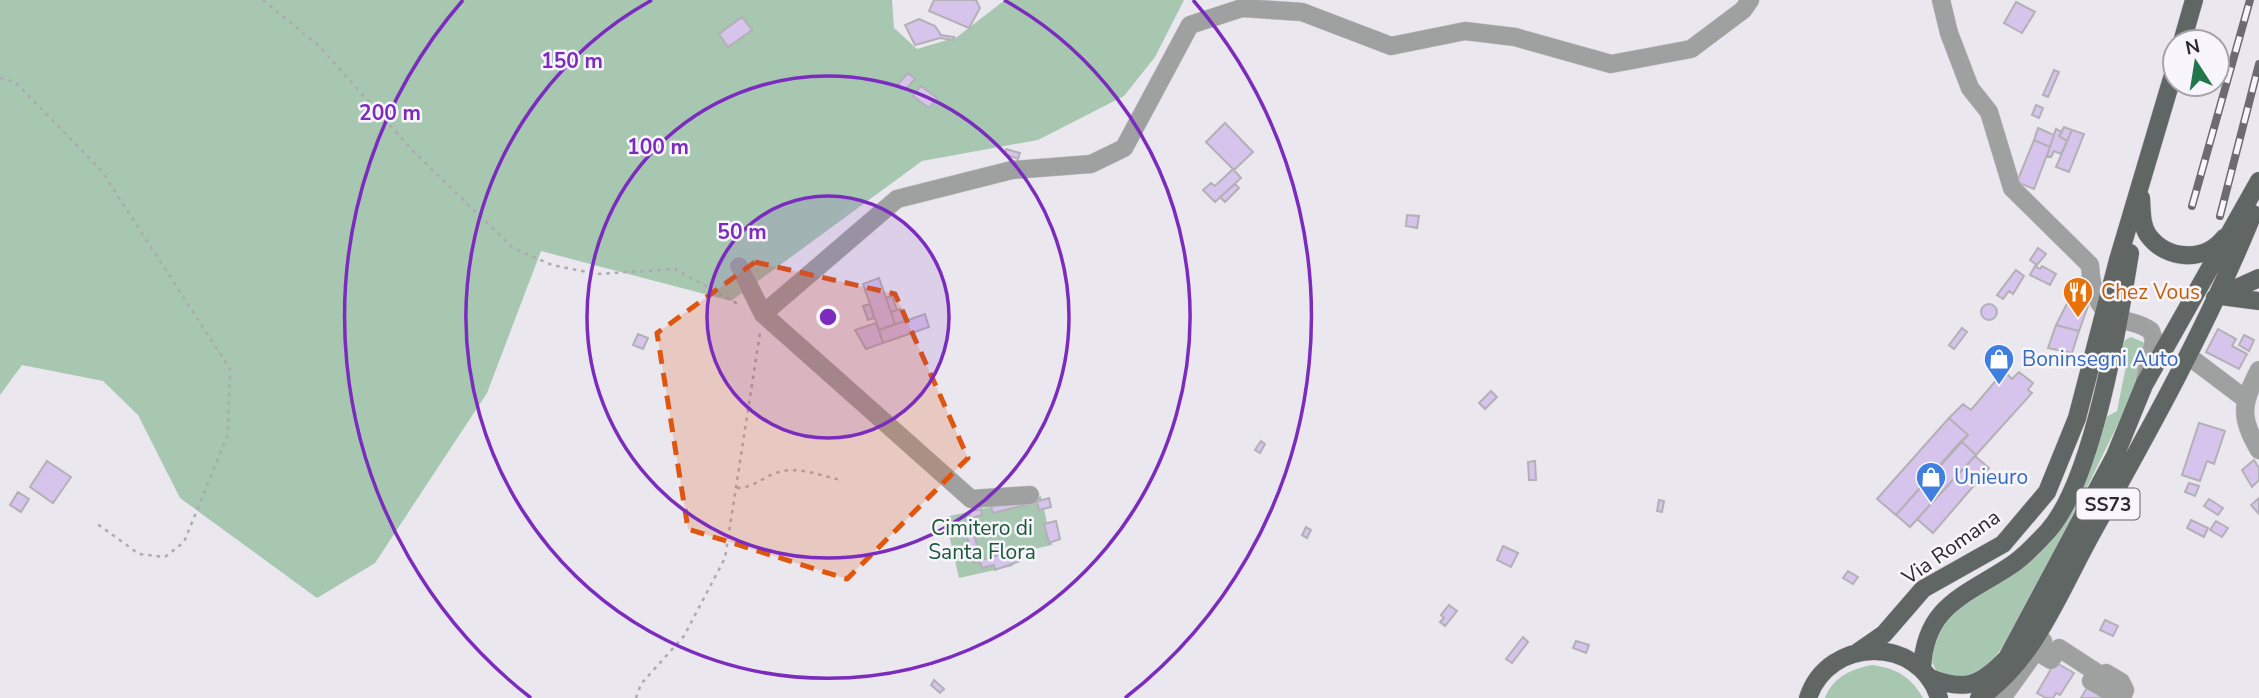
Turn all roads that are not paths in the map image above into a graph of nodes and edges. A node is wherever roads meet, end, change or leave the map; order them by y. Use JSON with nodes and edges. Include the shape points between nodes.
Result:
{"nodes":[{"id":1,"x":1750,"y":0,"type":"edge"},
{"id":2,"x":1941,"y":0,"type":"edge"},
{"id":3,"x":2194,"y":0,"type":"edge"},
{"id":4,"x":2186,"y":28,"type":"edge"},
{"id":5,"x":2166,"y":98,"type":"edge"},
{"id":6,"x":2259,"y":181,"type":"edge"},
{"id":7,"x":2141,"y":188,"type":"junction"},
{"id":8,"x":2259,"y":200,"type":"edge"},
{"id":9,"x":2243,"y":213,"type":"junction"},
{"id":10,"x":739,"y":266,"type":"dead end"},
{"id":11,"x":2259,"y":278,"type":"edge"},
{"id":12,"x":2218,"y":296,"type":"junction"},
{"id":13,"x":2259,"y":301,"type":"edge"},
{"id":14,"x":763,"y":314,"type":"junction"},
{"id":15,"x":2112,"y":314,"type":"junction"},
{"id":16,"x":2194,"y":361,"type":"dead end"},
{"id":17,"x":2259,"y":370,"type":"edge"},
{"id":18,"x":2144,"y":385,"type":"junction"},
{"id":19,"x":2084,"y":392,"type":"junction"},
{"id":20,"x":2244,"y":398,"type":"junction"},
{"id":21,"x":2096,"y":413,"type":"junction"},
{"id":22,"x":2259,"y":450,"type":"edge"},
{"id":23,"x":2115,"y":457,"type":"junction"},
{"id":24,"x":2125,"y":472,"type":"junction"},
{"id":25,"x":1030,"y":495,"type":"dead end"},
{"id":26,"x":2036,"y":651,"type":"junction"},
{"id":27,"x":1858,"y":652,"type":"junction"},
{"id":28,"x":1925,"y":673,"type":"junction"},
{"id":29,"x":1808,"y":698,"type":"edge"},
{"id":30,"x":1939,"y":698,"type":"edge"},
{"id":31,"x":1979,"y":698,"type":"edge"},
{"id":32,"x":2003,"y":698,"type":"edge"},
{"id":33,"x":2121,"y":698,"type":"edge"}],
"edges":[{"from":1,"to":14,"type":"street","via":[[1691,49],[1611,64],[1515,37],[1465,31],[1391,46],[1303,12],[1242,8],[1190,25],[1124,148],[1090,164],[1013,170],[897,199]]},
{"from":2,"to":15,"type":"street","via":[[1970,88],[1989,112],[2012,188],[2090,265],[2092,290]]},
{"from":3,"to":4,"type":"main road"},
{"from":5,"to":7,"type":"main road","name":"Via Romana"},
{"from":6,"to":9,"type":"main road","number":"SS73"},
{"from":7,"to":9,"type":"main road","via":[[2142,221],[2148,234],[2172,252],[2202,255],[2217,246]]},
{"from":7,"to":15,"type":"main road","name":"Via Romana"},
{"from":8,"to":12,"type":"main road","number":"SS73"},
{"from":9,"to":18,"type":"main road","number":"SS73"},
{"from":10,"to":14,"type":"street"},
{"from":11,"to":12,"type":"main road"},
{"from":12,"to":13,"type":"main road"},
{"from":12,"to":23,"type":"main road","via":[[2197,316]]},
{"from":12,"to":24,"type":"main road","number":"SS73"},
{"from":14,"to":25,"type":"street","via":[[971,499]]},
{"from":15,"to":18,"type":"street","via":[[2151,331],[2154,340]]},
{"from":15,"to":19,"type":"main road","name":"Via Romana"},
{"from":15,"to":21,"type":"main road","name":"Via Romana"},
{"from":16,"to":20,"type":"street"},
{"from":17,"to":20,"type":"street"},
{"from":18,"to":23,"type":"main road","number":"SS73"},
{"from":19,"to":21,"type":"street"},
{"from":19,"to":27,"type":"main road","name":"Via Romana","via":[[2057,472],[2019,528],[1979,560],[1923,589],[1884,634]]},
{"from":20,"to":22,"type":"street","via":[[2249,432]]},
{"from":21,"to":28,"type":"main road","name":"Via Romana","via":[[2079,479],[2051,528],[2014,563],[1961,594],[1938,616],[1928,631]]},
{"from":23,"to":28,"type":"main road","number":"SS73","via":[[2007,658],[1992,673],[1965,686],[1950,686]]},
{"from":24,"to":26,"type":"street","via":[[2093,545]]},
{"from":24,"to":31,"type":"main road","number":"SS73","via":[[2033,642],[1997,686]]},
{"from":26,"to":32,"type":"street"},
{"from":26,"to":33,"type":"street","via":[[2051,660],[2059,648],[2099,674],[2106,673],[2121,682],[2125,690]]},
{"from":27,"to":28,"type":"main road","number":"SS73","via":[[1892,652]]},
{"from":27,"to":29,"type":"main road","number":"SS73","via":[[1838,659],[1822,672]]},
{"from":28,"to":30,"type":"main road"}]}
